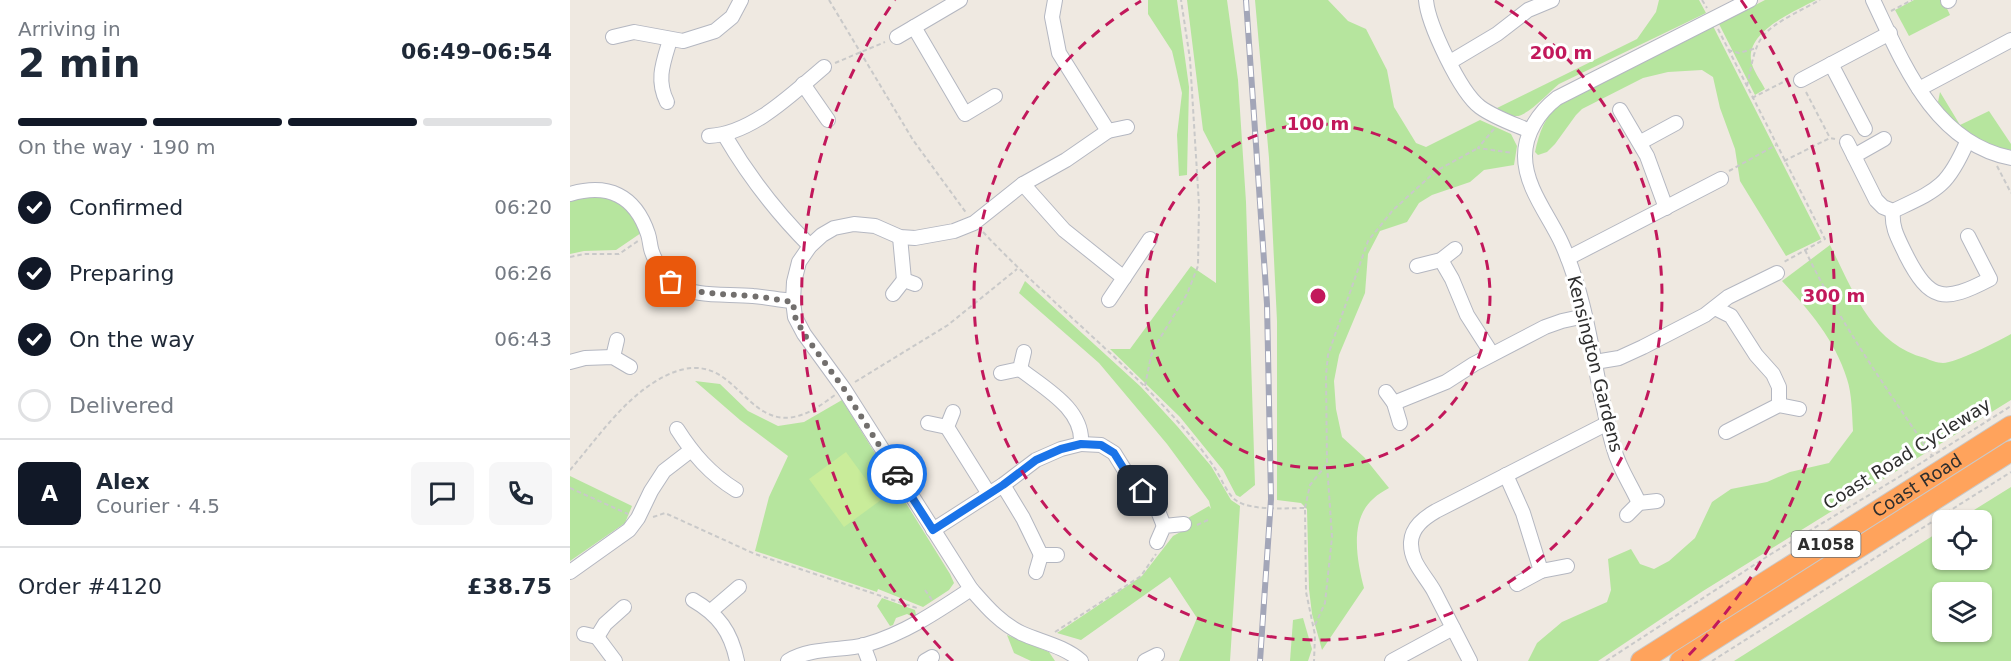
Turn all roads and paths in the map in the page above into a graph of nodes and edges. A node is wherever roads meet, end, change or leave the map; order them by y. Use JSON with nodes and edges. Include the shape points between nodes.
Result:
{"nodes":[{"id":1,"x":741,"y":0,"type":"edge"},
{"id":2,"x":829,"y":0,"type":"edge"},
{"id":3,"x":960,"y":0,"type":"edge"},
{"id":4,"x":1055,"y":0,"type":"edge"},
{"id":5,"x":1181,"y":0,"type":"edge"},
{"id":6,"x":1426,"y":0,"type":"edge"},
{"id":7,"x":1552,"y":0,"type":"edge"},
{"id":8,"x":1702,"y":0,"type":"edge"},
{"id":9,"x":1750,"y":0,"type":"edge"},
{"id":10,"x":1820,"y":0,"type":"edge"},
{"id":11,"x":1873,"y":0,"type":"edge"},
{"id":12,"x":1912,"y":0,"type":"edge"},
{"id":13,"x":1881,"y":16,"type":"junction"},
{"id":14,"x":1712,"y":19,"type":"junction"},
{"id":15,"x":914,"y":27,"type":"junction"},
{"id":16,"x":1890,"y":33,"type":"junction"},
{"id":17,"x":897,"y":37,"type":"joint"},
{"id":18,"x":613,"y":38,"type":"dead end"},
{"id":19,"x":670,"y":40,"type":"junction"},
{"id":20,"x":2011,"y":40,"type":"edge"},
{"id":21,"x":1757,"y":48,"type":"junction"},
{"id":22,"x":1728,"y":50,"type":"junction"},
{"id":23,"x":861,"y":52,"type":"junction"},
{"id":24,"x":1450,"y":62,"type":"junction"},
{"id":25,"x":1831,"y":64,"type":"junction"},
{"id":26,"x":824,"y":67,"type":"joint"},
{"id":27,"x":1802,"y":80,"type":"junction"},
{"id":28,"x":803,"y":84,"type":"junction"},
{"id":29,"x":1746,"y":87,"type":"junction"},
{"id":30,"x":1919,"y":89,"type":"junction"},
{"id":31,"x":995,"y":96,"type":"dead end"},
{"id":32,"x":1752,"y":98,"type":"junction"},
{"id":33,"x":667,"y":102,"type":"dead end"},
{"id":34,"x":1620,"y":110,"type":"dead end"},
{"id":35,"x":828,"y":120,"type":"dead end"},
{"id":36,"x":1502,"y":120,"type":"junction"},
{"id":37,"x":1676,"y":123,"type":"dead end"},
{"id":38,"x":1127,"y":127,"type":"dead end"},
{"id":39,"x":1865,"y":129,"type":"dead end"},
{"id":40,"x":1108,"y":131,"type":"junction"},
{"id":41,"x":1530,"y":131,"type":"junction"},
{"id":42,"x":709,"y":136,"type":"dead end"},
{"id":43,"x":725,"y":136,"type":"junction"},
{"id":44,"x":1830,"y":138,"type":"junction"},
{"id":45,"x":1884,"y":139,"type":"dead end"},
{"id":46,"x":1968,"y":141,"type":"junction"},
{"id":47,"x":1641,"y":142,"type":"junction"},
{"id":48,"x":1847,"y":142,"type":"joint"},
{"id":49,"x":1776,"y":145,"type":"junction"},
{"id":50,"x":1478,"y":148,"type":"junction"},
{"id":51,"x":1990,"y":153,"type":"junction"},
{"id":52,"x":1525,"y":154,"type":"junction"},
{"id":53,"x":1854,"y":156,"type":"junction"},
{"id":54,"x":2011,"y":158,"type":"edge"},
{"id":55,"x":1784,"y":161,"type":"junction"},
{"id":56,"x":1721,"y":179,"type":"joint"},
{"id":57,"x":1023,"y":184,"type":"junction"},
{"id":58,"x":2011,"y":193,"type":"edge"},
{"id":59,"x":570,"y":194,"type":"edge"},
{"id":60,"x":1666,"y":208,"type":"junction"},
{"id":61,"x":1893,"y":211,"type":"junction"},
{"id":62,"x":974,"y":223,"type":"junction"},
{"id":63,"x":648,"y":234,"type":"junction"},
{"id":64,"x":1968,"y":236,"type":"dead end"},
{"id":65,"x":900,"y":237,"type":"junction"},
{"id":66,"x":1150,"y":239,"type":"dead end"},
{"id":67,"x":810,"y":246,"type":"junction"},
{"id":68,"x":1455,"y":249,"type":"dead end"},
{"id":69,"x":1805,"y":250,"type":"junction"},
{"id":70,"x":570,"y":257,"type":"edge"},
{"id":71,"x":1568,"y":258,"type":"junction"},
{"id":72,"x":1441,"y":260,"type":"junction"},
{"id":73,"x":1417,"y":266,"type":"dead end"},
{"id":74,"x":1017,"y":269,"type":"junction"},
{"id":75,"x":1777,"y":273,"type":"joint"},
{"id":76,"x":1124,"y":278,"type":"junction"},
{"id":77,"x":893,"y":294,"type":"dead end"},
{"id":78,"x":1109,"y":300,"type":"dead end"},
{"id":79,"x":793,"y":302,"type":"junction"},
{"id":80,"x":1715,"y":308,"type":"junction"},
{"id":81,"x":1585,"y":316,"type":"junction"},
{"id":82,"x":617,"y":340,"type":"dead end"},
{"id":83,"x":1024,"y":352,"type":"dead end"},
{"id":84,"x":1492,"y":354,"type":"junction"},
{"id":85,"x":613,"y":357,"type":"junction"},
{"id":86,"x":570,"y":362,"type":"edge"},
{"id":87,"x":1595,"y":362,"type":"junction"},
{"id":88,"x":630,"y":367,"type":"dead end"},
{"id":89,"x":1020,"y":369,"type":"junction"},
{"id":90,"x":1001,"y":373,"type":"dead end"},
{"id":91,"x":1145,"y":386,"type":"junction"},
{"id":92,"x":844,"y":389,"type":"junction"},
{"id":93,"x":1779,"y":405,"type":"junction"},
{"id":94,"x":2011,"y":406,"type":"edge"},
{"id":95,"x":1800,"y":409,"type":"dead end"},
{"id":96,"x":953,"y":412,"type":"dead end"},
{"id":97,"x":928,"y":423,"type":"dead end"},
{"id":98,"x":1400,"y":423,"type":"dead end"},
{"id":99,"x":1608,"y":423,"type":"junction"},
{"id":100,"x":2011,"y":426,"type":"edge"},
{"id":101,"x":947,"y":427,"type":"junction"},
{"id":102,"x":677,"y":429,"type":"dead end"},
{"id":103,"x":1726,"y":432,"type":"dead end"},
{"id":104,"x":1081,"y":444,"type":"junction"},
{"id":105,"x":690,"y":451,"type":"junction"},
{"id":106,"x":2011,"y":451,"type":"edge"},
{"id":107,"x":1932,"y":456,"type":"junction"},
{"id":108,"x":1327,"y":464,"type":"junction"},
{"id":109,"x":570,"y":470,"type":"edge"},
{"id":110,"x":2011,"y":472,"type":"edge"},
{"id":111,"x":1506,"y":475,"type":"junction"},
{"id":112,"x":1003,"y":485,"type":"junction"},
{"id":113,"x":570,"y":488,"type":"edge"},
{"id":114,"x":736,"y":490,"type":"dead end"},
{"id":115,"x":989,"y":494,"type":"junction"},
{"id":116,"x":1657,"y":501,"type":"dead end"},
{"id":117,"x":1639,"y":502,"type":"junction"},
{"id":118,"x":1305,"y":508,"type":"junction"},
{"id":119,"x":1627,"y":515,"type":"dead end"},
{"id":120,"x":638,"y":518,"type":"junction"},
{"id":121,"x":1184,"y":524,"type":"dead end"},
{"id":122,"x":1164,"y":526,"type":"junction"},
{"id":123,"x":933,"y":530,"type":"junction"},
{"id":124,"x":1157,"y":542,"type":"joint"},
{"id":125,"x":1041,"y":555,"type":"junction"},
{"id":126,"x":1057,"y":555,"type":"dead end"},
{"id":127,"x":1567,"y":566,"type":"dead end"},
{"id":128,"x":570,"y":572,"type":"edge"},
{"id":129,"x":1036,"y":572,"type":"dead end"},
{"id":130,"x":1541,"y":572,"type":"junction"},
{"id":131,"x":1517,"y":584,"type":"dead end"},
{"id":132,"x":739,"y":587,"type":"dead end"},
{"id":133,"x":971,"y":589,"type":"junction"},
{"id":134,"x":693,"y":600,"type":"dead end"},
{"id":135,"x":624,"y":607,"type":"dead end"},
{"id":136,"x":711,"y":611,"type":"junction"},
{"id":137,"x":934,"y":613,"type":"junction"},
{"id":138,"x":1314,"y":627,"type":"junction"},
{"id":139,"x":1453,"y":628,"type":"junction"},
{"id":140,"x":1042,"y":640,"type":"junction"},
{"id":141,"x":863,"y":645,"type":"junction"},
{"id":142,"x":1075,"y":659,"type":"edge"},
{"id":143,"x":615,"y":661,"type":"edge"},
{"id":144,"x":737,"y":661,"type":"edge"},
{"id":145,"x":788,"y":661,"type":"edge"},
{"id":146,"x":869,"y":661,"type":"edge"},
{"id":147,"x":1314,"y":661,"type":"edge"},
{"id":148,"x":1392,"y":661,"type":"edge"},
{"id":149,"x":1470,"y":661,"type":"edge"},
{"id":150,"x":1606,"y":661,"type":"edge"},
{"id":151,"x":1641,"y":661,"type":"edge"},
{"id":152,"x":1680,"y":661,"type":"edge"},
{"id":153,"x":1712,"y":661,"type":"edge"}],
"edges":[{"from":1,"to":19,"type":"street","via":[[732,17],[714,32],[683,41]]},
{"from":2,"to":23,"type":"path"},
{"from":3,"to":15,"type":"street"},
{"from":4,"to":40,"type":"street","via":[[1052,17],[1059,53]]},
{"from":5,"to":91,"type":"path","via":[[1190,59],[1199,205],[1198,266],[1187,294],[1151,356]]},
{"from":6,"to":24,"type":"street","via":[[1429,19]]},
{"from":7,"to":24,"type":"street","via":[[1528,10]]},
{"from":8,"to":14,"type":"path"},
{"from":9,"to":14,"type":"street","name":"Kensington Gardens"},
{"from":10,"to":21,"type":"path","via":[[1767,32]]},
{"from":11,"to":13,"type":"street"},
{"from":12,"to":13,"type":"path"},
{"from":13,"to":16,"type":"street"},
{"from":14,"to":22,"type":"path"},
{"from":14,"to":41,"type":"street","name":"Kensington Gardens","via":[[1557,98],[1539,115]]},
{"from":15,"to":17,"type":"street"},
{"from":15,"to":31,"type":"street","via":[[965,114]]},
{"from":16,"to":25,"type":"street"},
{"from":16,"to":30,"type":"street"},
{"from":17,"to":23,"type":"path"},
{"from":18,"to":19,"type":"street","via":[[634,32]]},
{"from":19,"to":33,"type":"street","via":[[660,75],[661,91]]},
{"from":20,"to":30,"type":"street"},
{"from":21,"to":22,"type":"path","via":[[1739,53]]},
{"from":21,"to":29,"type":"path"},
{"from":22,"to":29,"type":"path"},
{"from":23,"to":26,"type":"path"},
{"from":23,"to":62,"type":"path","via":[[913,140]]},
{"from":24,"to":36,"type":"street","via":[[1473,101]]},
{"from":25,"to":27,"type":"street"},
{"from":25,"to":39,"type":"street"},
{"from":26,"to":28,"type":"street"},
{"from":27,"to":32,"type":"path","via":[[1796,76]]},
{"from":27,"to":44,"type":"path"},
{"from":28,"to":35,"type":"street"},
{"from":28,"to":43,"type":"street","via":[[757,121]]},
{"from":29,"to":32,"type":"path"},
{"from":30,"to":46,"type":"street","via":[[1936,114]]},
{"from":32,"to":49,"type":"path"},
{"from":34,"to":47,"type":"street"},
{"from":36,"to":41,"type":"street"},
{"from":36,"to":50,"type":"path"},
{"from":37,"to":47,"type":"street"},
{"from":38,"to":40,"type":"street"},
{"from":40,"to":57,"type":"street"},
{"from":41,"to":52,"type":"street","name":"Kensington Gardens"},
{"from":42,"to":43,"type":"street"},
{"from":43,"to":67,"type":"street","via":[[780,216]]},
{"from":44,"to":48,"type":"path"},
{"from":44,"to":55,"type":"path"},
{"from":45,"to":53,"type":"street"},
{"from":46,"to":51,"type":"street"},
{"from":46,"to":61,"type":"street","via":[[1947,180]]},
{"from":47,"to":60,"type":"street"},
{"from":48,"to":53,"type":"street"},
{"from":49,"to":55,"type":"path"},
{"from":49,"to":56,"type":"path","via":[[1732,168]]},
{"from":50,"to":52,"type":"path"},
{"from":50,"to":108,"type":"path","via":[[1436,171],[1393,210],[1368,241],[1328,355]]},
{"from":51,"to":54,"type":"street"},
{"from":51,"to":58,"type":"path"},
{"from":52,"to":71,"type":"street","name":"Kensington Gardens","via":[[1530,181]]},
{"from":53,"to":61,"type":"street","via":[[1876,200]]},
{"from":55,"to":69,"type":"path","via":[[1825,239]]},
{"from":56,"to":60,"type":"street"},
{"from":57,"to":62,"type":"street"},
{"from":57,"to":76,"type":"street","via":[[1064,230]]},
{"from":59,"to":63,"type":"street","via":[[590,188],[621,195],[641,218]]},
{"from":60,"to":71,"type":"street"},
{"from":61,"to":64,"type":"street","via":[[1895,233],[1917,276],[1935,291],[1958,294],[1990,279]]},
{"from":62,"to":65,"type":"street","via":[[935,236]]},
{"from":62,"to":74,"type":"path"},
{"from":63,"to":70,"type":"path","via":[[619,254]]},
{"from":63,"to":79,"type":"street","via":[[652,254],[671,282],[686,290]]},
{"from":65,"to":67,"type":"street","via":[[875,226],[854,225],[834,228]]},
{"from":65,"to":77,"type":"street","via":[[909,282]]},
{"from":66,"to":76,"type":"street"},
{"from":67,"to":79,"type":"street","via":[[799,262]]},
{"from":68,"to":72,"type":"street"},
{"from":69,"to":75,"type":"path","via":[[1783,263]]},
{"from":69,"to":107,"type":"path","via":[[1831,301]]},
{"from":71,"to":81,"type":"street","name":"Kensington Gardens"},
{"from":72,"to":73,"type":"street"},
{"from":72,"to":84,"type":"street","via":[[1467,315]]},
{"from":74,"to":91,"type":"path"},
{"from":74,"to":92,"type":"path","via":[[934,334]]},
{"from":75,"to":80,"type":"street","via":[[1728,297]]},
{"from":76,"to":78,"type":"street"},
{"from":79,"to":92,"type":"street","via":[[804,334]]},
{"from":80,"to":87,"type":"street","via":[[1628,354]]},
{"from":80,"to":93,"type":"street","via":[[1731,316],[1773,374],[1779,387]]},
{"from":81,"to":84,"type":"street","via":[[1554,324]]},
{"from":81,"to":87,"type":"street","name":"Kensington Gardens"},
{"from":82,"to":85,"type":"street"},
{"from":83,"to":89,"type":"street"},
{"from":84,"to":98,"type":"street","via":[[1446,382],[1390,397]]},
{"from":85,"to":86,"type":"street"},
{"from":85,"to":88,"type":"street"},
{"from":87,"to":99,"type":"street","name":"Kensington Gardens"},
{"from":89,"to":90,"type":"street"},
{"from":89,"to":104,"type":"street","via":[[1071,410],[1078,421]]},
{"from":91,"to":118,"type":"path","via":[[1189,434],[1235,499],[1248,505]]},
{"from":92,"to":109,"type":"path","via":[[803,415],[781,417],[756,408],[717,372],[693,368],[680,371],[643,390]]},
{"from":92,"to":123,"type":"street"},
{"from":93,"to":95,"type":"street"},
{"from":93,"to":103,"type":"street"},
{"from":94,"to":107,"type":"path","name":"Coast Road Cycleway","number":"A1058"},
{"from":96,"to":101,"type":"street"},
{"from":97,"to":101,"type":"street"},
{"from":99,"to":111,"type":"street"},
{"from":99,"to":117,"type":"street","name":"Kensington Gardens","via":[[1617,458]]},
{"from":100,"to":151,"type":"highway","name":"Coast Road","number":"A1058"},
{"from":101,"to":115,"type":"street"},
{"from":102,"to":105,"type":"street"},
{"from":104,"to":112,"type":"street","via":[[1036,460]]},
{"from":104,"to":122,"type":"street","via":[[1101,445],[1114,453],[1132,482],[1154,501]]},
{"from":105,"to":114,"type":"street"},
{"from":105,"to":120,"type":"street","via":[[664,471]]},
{"from":106,"to":152,"type":"highway","name":"Coast Road","number":"A1058"},
{"from":107,"to":150,"type":"path","name":"Coast Road Cycleway","number":"A1058"},
{"from":108,"to":118,"type":"path","via":[[1310,485]]},
{"from":108,"to":138,"type":"path","via":[[1332,537],[1325,603]]},
{"from":110,"to":153,"type":"path"},
{"from":111,"to":130,"type":"street","via":[[1523,513]]},
{"from":111,"to":139,"type":"street","via":[[1430,514],[1413,534],[1414,560]]},
{"from":112,"to":115,"type":"street"},
{"from":112,"to":125,"type":"street"},
{"from":113,"to":120,"type":"path"},
{"from":115,"to":123,"type":"street"},
{"from":116,"to":117,"type":"street"},
{"from":117,"to":119,"type":"street"},
{"from":118,"to":138,"type":"path","via":[[1306,592]]},
{"from":120,"to":128,"type":"street","via":[[618,538]]},
{"from":120,"to":137,"type":"path","via":[[647,520],[665,513],[755,554]]},
{"from":121,"to":122,"type":"street"},
{"from":122,"to":124,"type":"street"},
{"from":123,"to":133,"type":"street"},
{"from":124,"to":140,"type":"path","via":[[1160,548],[1141,576]]},
{"from":125,"to":126,"type":"street"},
{"from":125,"to":129,"type":"street"},
{"from":127,"to":130,"type":"street"},
{"from":130,"to":131,"type":"street"},
{"from":132,"to":136,"type":"street"},
{"from":133,"to":137,"type":"street"},
{"from":133,"to":140,"type":"street","via":[[993,615]]},
{"from":134,"to":136,"type":"street"},
{"from":135,"to":143,"type":"street","via":[[590,635]]},
{"from":136,"to":144,"type":"street","via":[[734,646]]},
{"from":137,"to":141,"type":"street"},
{"from":138,"to":147,"type":"path"},
{"from":139,"to":148,"type":"street"},
{"from":139,"to":149,"type":"street"},
{"from":140,"to":142,"type":"street"},
{"from":141,"to":145,"type":"street","via":[[828,649]]},
{"from":141,"to":146,"type":"street"}]}
